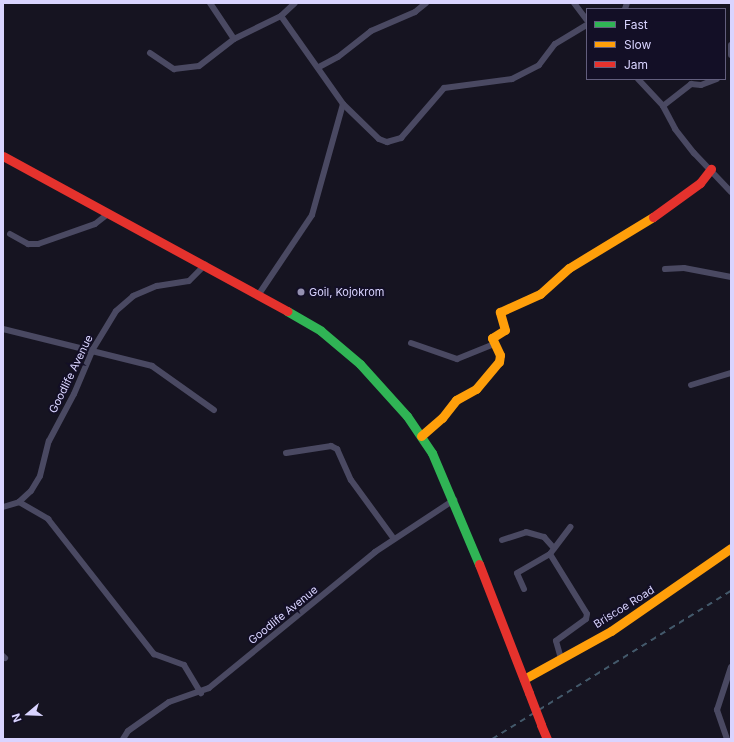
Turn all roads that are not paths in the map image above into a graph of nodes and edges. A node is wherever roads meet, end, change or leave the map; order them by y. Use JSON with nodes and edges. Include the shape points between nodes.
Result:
{"nodes":[{"id":1,"x":210,"y":3,"type":"edge"},
{"id":2,"x":295,"y":3,"type":"edge"},
{"id":3,"x":426,"y":3,"type":"edge"},
{"id":4,"x":574,"y":3,"type":"edge"},
{"id":5,"x":281,"y":16,"type":"junction"},
{"id":6,"x":586,"y":19,"type":"edge"},
{"id":7,"x":586,"y":26,"type":"edge"},
{"id":8,"x":234,"y":39,"type":"junction"},
{"id":9,"x":731,"y":46,"type":"edge"},
{"id":10,"x":150,"y":53,"type":"dead end"},
{"id":11,"x":731,"y":56,"type":"edge"},
{"id":12,"x":318,"y":67,"type":"junction"},
{"id":13,"x":639,"y":80,"type":"edge"},
{"id":14,"x":714,"y":80,"type":"edge"},
{"id":15,"x":343,"y":104,"type":"junction"},
{"id":16,"x":664,"y":106,"type":"junction"},
{"id":17,"x":3,"y":156,"type":"edge"},
{"id":18,"x":711,"y":169,"type":"junction"},
{"id":19,"x":731,"y":192,"type":"edge"},
{"id":20,"x":108,"y":214,"type":"junction"},
{"id":21,"x":10,"y":234,"type":"dead end"},
{"id":22,"x":205,"y":264,"type":"junction"},
{"id":23,"x":665,"y":269,"type":"dead end"},
{"id":24,"x":731,"y":277,"type":"edge"},
{"id":25,"x":259,"y":294,"type":"junction"},
{"id":26,"x":3,"y":329,"type":"edge"},
{"id":27,"x":411,"y":343,"type":"dead end"},
{"id":28,"x":494,"y":344,"type":"junction"},
{"id":29,"x":93,"y":349,"type":"junction"},
{"id":30,"x":731,"y":373,"type":"edge"},
{"id":31,"x":691,"y":385,"type":"dead end"},
{"id":32,"x":214,"y":410,"type":"dead end"},
{"id":33,"x":421,"y":436,"type":"junction"},
{"id":34,"x":286,"y":453,"type":"dead end"},
{"id":35,"x":454,"y":500,"type":"junction"},
{"id":36,"x":19,"y":502,"type":"junction"},
{"id":37,"x":3,"y":507,"type":"edge"},
{"id":38,"x":570,"y":527,"type":"dead end"},
{"id":39,"x":394,"y":539,"type":"junction"},
{"id":40,"x":502,"y":540,"type":"dead end"},
{"id":41,"x":554,"y":548,"type":"junction"},
{"id":42,"x":731,"y":548,"type":"edge"},
{"id":43,"x":550,"y":554,"type":"junction"},
{"id":44,"x":524,"y":589,"type":"dead end"},
{"id":45,"x":561,"y":658,"type":"junction"},
{"id":46,"x":731,"y":666,"type":"edge"},
{"id":47,"x":524,"y":679,"type":"junction"},
{"id":48,"x":201,"y":693,"type":"junction"},
{"id":49,"x":123,"y":739,"type":"edge"},
{"id":50,"x":547,"y":739,"type":"edge"},
{"id":51,"x":727,"y":739,"type":"edge"}],
"edges":[{"from":1,"to":8,"type":"street"},
{"from":2,"to":5,"type":"street"},
{"from":3,"to":12,"type":"street","via":[[415,12],[371,31],[338,57]]},
{"from":4,"to":6,"type":"street"},
{"from":5,"to":8,"type":"street"},
{"from":5,"to":12,"type":"street"},
{"from":7,"to":15,"type":"street","via":[[555,44],[539,65],[512,79],[444,88],[401,138],[392,142],[379,139]]},
{"from":8,"to":10,"type":"street","via":[[199,66],[187,69],[174,70]]},
{"from":9,"to":11,"type":"street"},
{"from":12,"to":15,"type":"street"},
{"from":13,"to":16,"type":"street"},
{"from":14,"to":16,"type":"street","via":[[700,85],[691,84]]},
{"from":15,"to":25,"type":"street","via":[[312,215]]},
{"from":16,"to":18,"type":"street","via":[[675,129]]},
{"from":17,"to":20,"type":"main road"},
{"from":18,"to":19,"type":"street"},
{"from":18,"to":28,"type":"main road","via":[[700,184],[639,228],[569,268],[540,294],[501,312],[506,329],[493,336]]},
{"from":20,"to":21,"type":"street","via":[[95,224],[38,244],[28,244]]},
{"from":20,"to":22,"type":"main road"},
{"from":22,"to":25,"type":"main road"},
{"from":22,"to":29,"type":"street","name":"Goodlife Avenue","via":[[189,281],[157,286],[126,300],[116,310]]},
{"from":23,"to":24,"type":"street","via":[[684,268]]},
{"from":25,"to":33,"type":"main road","via":[[321,331],[346,350],[394,400]]},
{"from":26,"to":29,"type":"street","via":[[59,344]]},
{"from":27,"to":28,"type":"street","via":[[457,359]]},
{"from":28,"to":33,"type":"main road","via":[[500,355],[499,362],[476,388],[456,400],[442,418]]},
{"from":29,"to":32,"type":"street","via":[[152,366]]},
{"from":29,"to":36,"type":"street","name":"Goodlife Avenue","via":[[74,394],[49,441],[40,476],[31,491]]},
{"from":30,"to":31,"type":"street"},
{"from":33,"to":35,"type":"main road"},
{"from":34,"to":39,"type":"street","via":[[332,446],[337,448],[351,480]]},
{"from":35,"to":39,"type":"street","name":"Goodlife Avenue"},
{"from":35,"to":47,"type":"main road"},
{"from":36,"to":37,"type":"street","name":"Goodlife Avenue"},
{"from":36,"to":48,"type":"street","via":[[48,519],[154,654],[184,664]]},
{"from":38,"to":41,"type":"street"},
{"from":39,"to":48,"type":"street","name":"Goodlife Avenue"},
{"from":40,"to":41,"type":"street","via":[[520,533],[537,534]]},
{"from":41,"to":43,"type":"street"},
{"from":42,"to":45,"type":"main road","name":"Briscoe Road","via":[[611,631]]},
{"from":43,"to":44,"type":"street","via":[[517,573]]},
{"from":43,"to":45,"type":"street","via":[[587,614],[586,619],[556,641]]},
{"from":45,"to":47,"type":"main road","name":"Briscoe Road"},
{"from":46,"to":51,"type":"street","via":[[718,710]]},
{"from":47,"to":50,"type":"main road","bridge":true},
{"from":48,"to":49,"type":"street","name":"Goodlife Avenue","via":[[169,702],[128,731]]}]}
